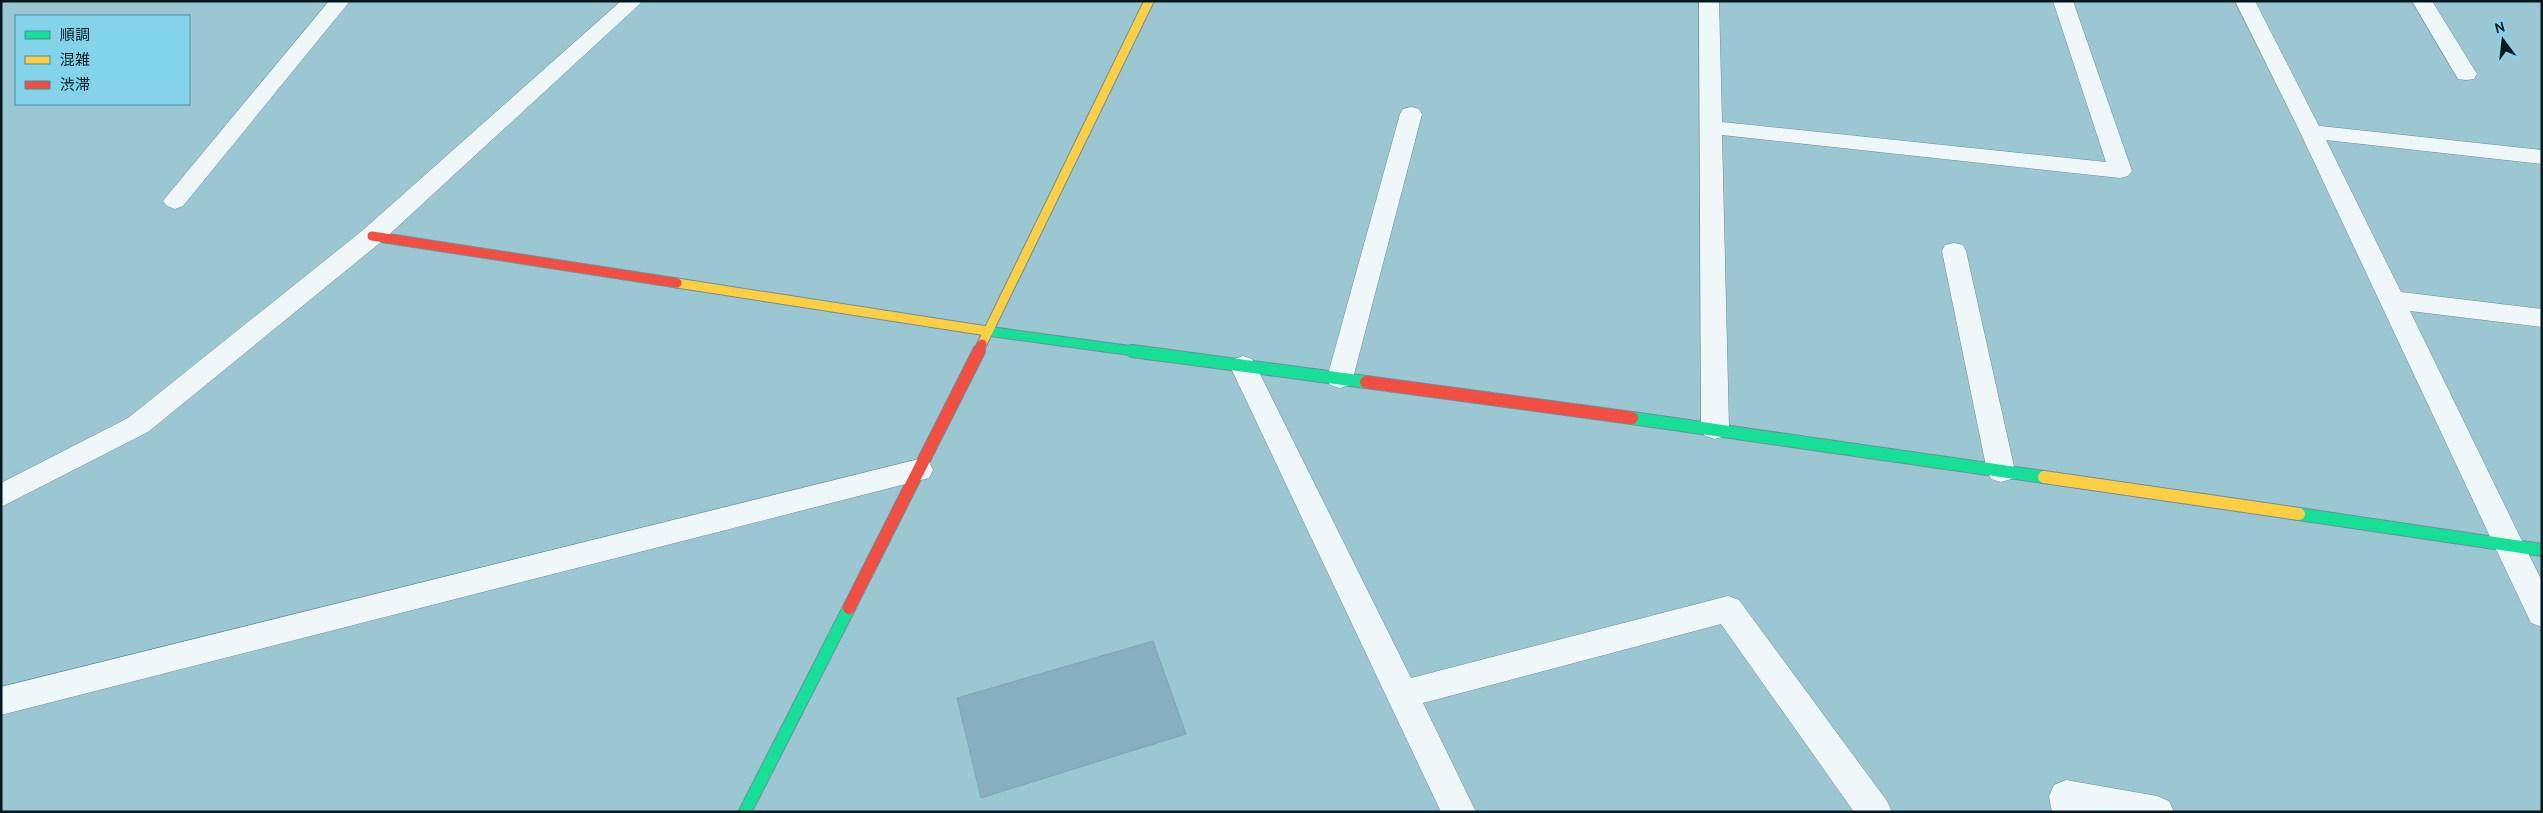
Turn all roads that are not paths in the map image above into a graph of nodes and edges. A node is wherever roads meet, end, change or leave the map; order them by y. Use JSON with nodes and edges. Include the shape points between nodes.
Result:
{"nodes":[{"id":1,"x":340,"y":1,"type":"edge"},
{"id":2,"x":633,"y":1,"type":"edge"},
{"id":3,"x":1149,"y":1,"type":"edge"},
{"id":4,"x":1709,"y":1,"type":"edge"},
{"id":5,"x":2063,"y":1,"type":"edge"},
{"id":6,"x":2245,"y":1,"type":"edge"},
{"id":7,"x":2422,"y":1,"type":"edge"},
{"id":8,"x":2466,"y":74,"type":"dead end"},
{"id":9,"x":1411,"y":114,"type":"dead end"},
{"id":10,"x":1710,"y":127,"type":"junction"},
{"id":11,"x":2311,"y":132,"type":"junction"},
{"id":12,"x":2542,"y":156,"type":"edge"},
{"id":13,"x":176,"y":201,"type":"dead end"},
{"id":14,"x":372,"y":236,"type":"junction"},
{"id":15,"x":1954,"y":251,"type":"dead end"},
{"id":16,"x":2392,"y":300,"type":"junction"},
{"id":17,"x":2542,"y":318,"type":"edge"},
{"id":18,"x":989,"y":331,"type":"junction"},
{"id":19,"x":1242,"y":366,"type":"junction"},
{"id":20,"x":1340,"y":378,"type":"junction"},
{"id":21,"x":1714,"y":429,"type":"junction"},
{"id":22,"x":919,"y":470,"type":"junction"},
{"id":23,"x":2001,"y":470,"type":"junction"},
{"id":24,"x":1,"y":496,"type":"edge"},
{"id":25,"x":2509,"y":545,"type":"junction"},
{"id":26,"x":2542,"y":550,"type":"edge"},
{"id":27,"x":2542,"y":614,"type":"edge"},
{"id":28,"x":1403,"y":694,"type":"junction"},
{"id":29,"x":1,"y":701,"type":"edge"},
{"id":30,"x":745,"y":812,"type":"edge"},
{"id":31,"x":1459,"y":812,"type":"edge"},
{"id":32,"x":1875,"y":812,"type":"edge"},
{"id":33,"x":2069,"y":812,"type":"edge"},
{"id":34,"x":2157,"y":812,"type":"edge"}],
"edges":[{"from":1,"to":13,"type":"street"},
{"from":2,"to":14,"type":"street"},
{"from":3,"to":18,"type":"street"},
{"from":4,"to":10,"type":"street"},
{"from":5,"to":10,"type":"street","via":[[2120,171]]},
{"from":6,"to":11,"type":"street"},
{"from":7,"to":8,"type":"street"},
{"from":9,"to":20,"type":"street"},
{"from":10,"to":21,"type":"street"},
{"from":11,"to":12,"type":"street"},
{"from":11,"to":16,"type":"street"},
{"from":14,"to":18,"type":"street"},
{"from":14,"to":24,"type":"street","via":[[138,425]]},
{"from":15,"to":23,"type":"street"},
{"from":16,"to":17,"type":"street"},
{"from":16,"to":25,"type":"street"},
{"from":18,"to":19,"type":"street"},
{"from":18,"to":22,"type":"street"},
{"from":19,"to":20,"type":"street"},
{"from":19,"to":28,"type":"street"},
{"from":20,"to":21,"type":"street"},
{"from":21,"to":23,"type":"street"},
{"from":22,"to":29,"type":"street"},
{"from":22,"to":30,"type":"street"},
{"from":23,"to":25,"type":"street"},
{"from":25,"to":26,"type":"street"},
{"from":25,"to":27,"type":"street"},
{"from":28,"to":31,"type":"street"},
{"from":28,"to":32,"type":"street","via":[[1728,609]]},
{"from":33,"to":34,"type":"street","via":[[2066,796]]}]}
